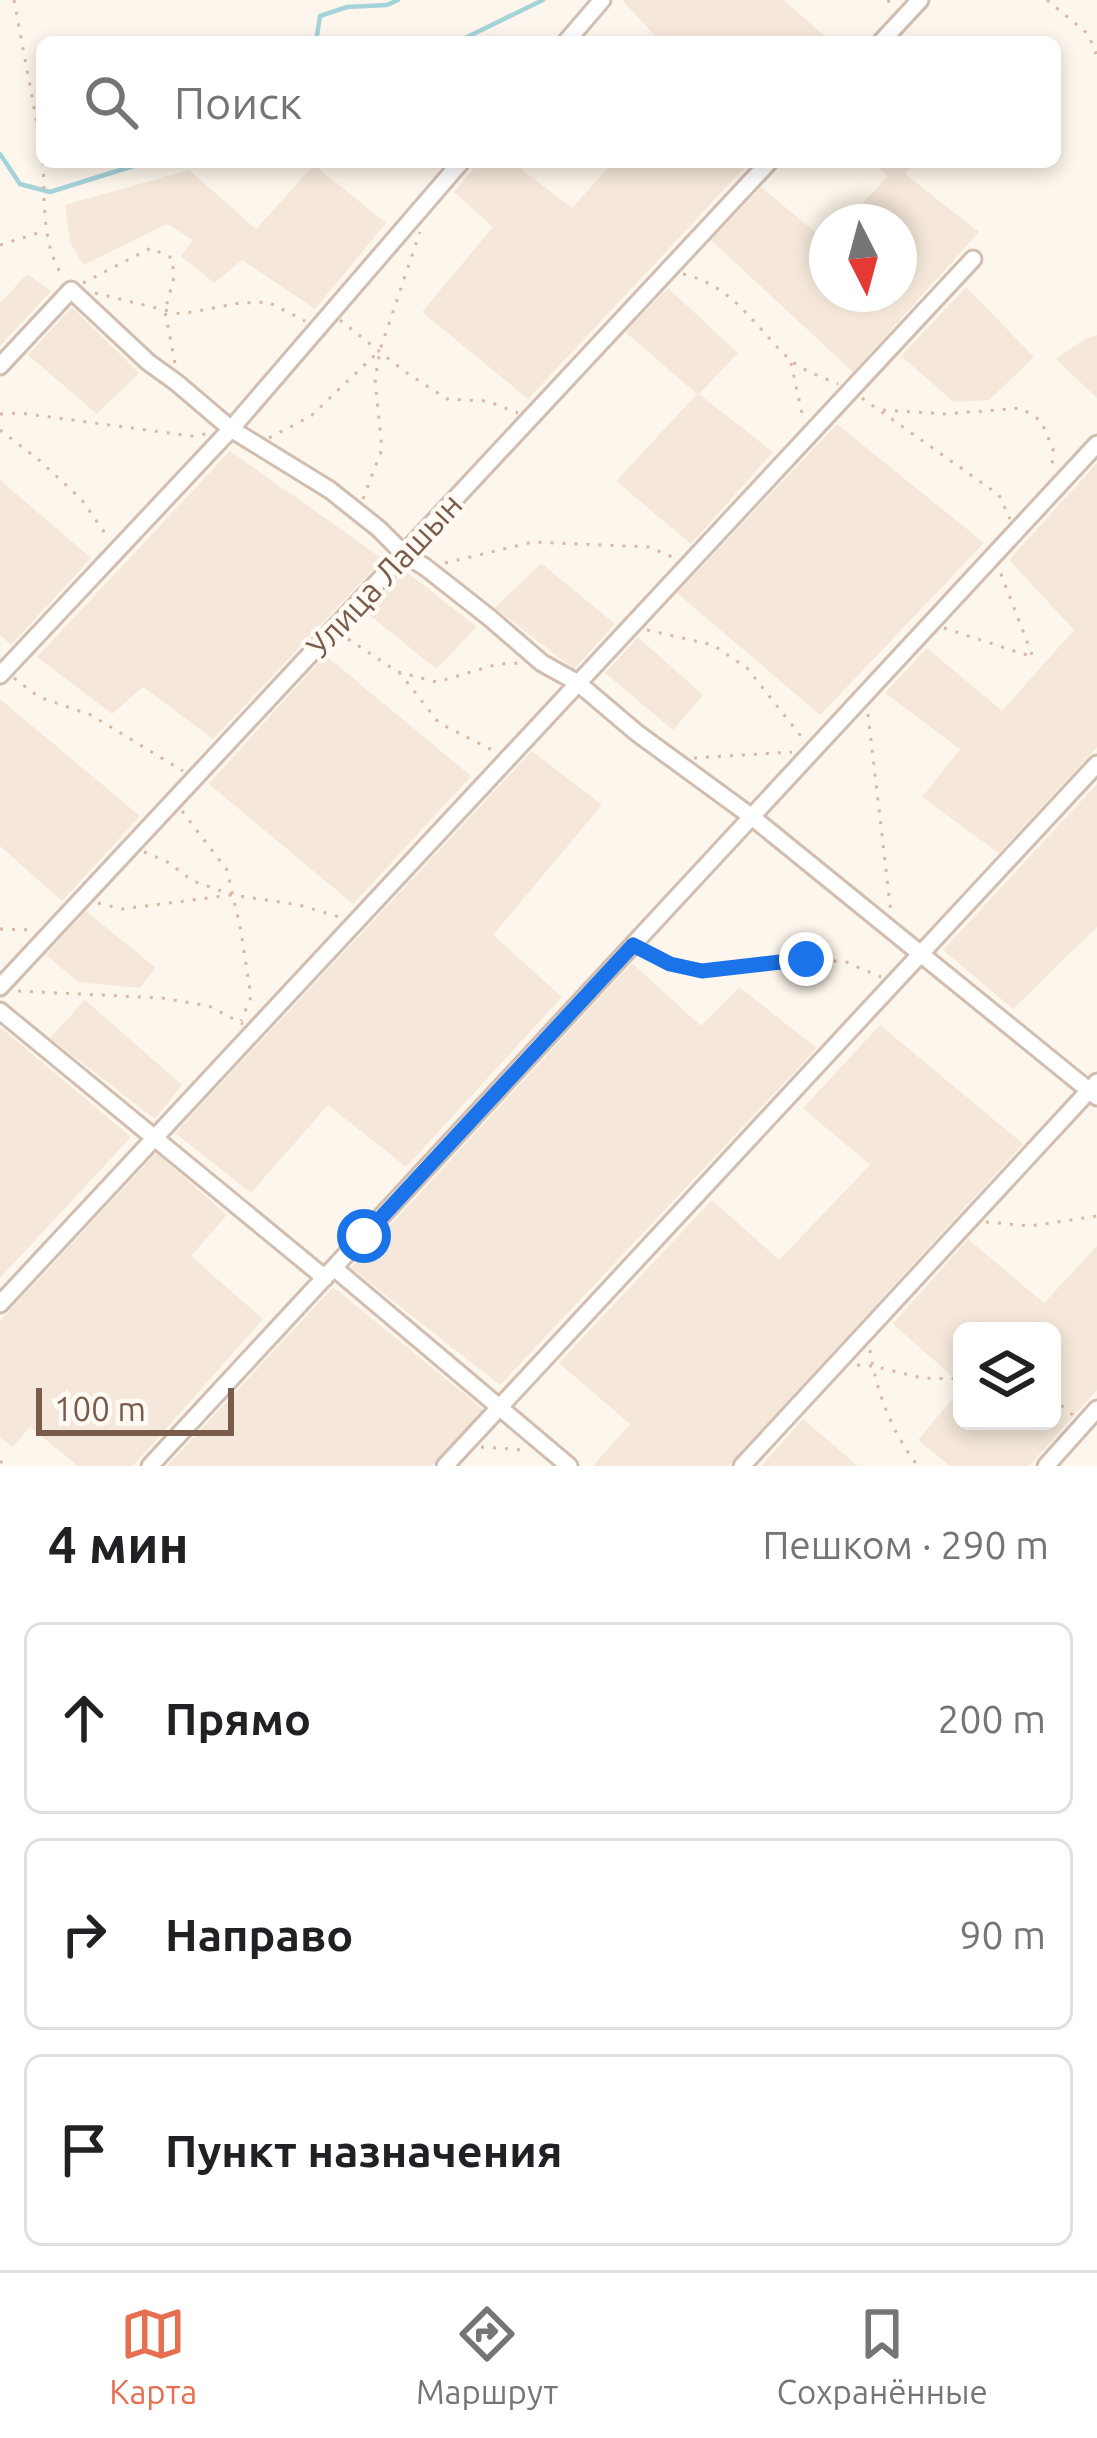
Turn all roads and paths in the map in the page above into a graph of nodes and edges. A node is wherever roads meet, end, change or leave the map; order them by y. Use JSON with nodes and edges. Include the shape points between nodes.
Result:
{"nodes":[{"id":1,"x":14,"y":0,"type":"edge"},
{"id":2,"x":602,"y":0,"type":"edge"},
{"id":3,"x":920,"y":0,"type":"edge"},
{"id":4,"x":1047,"y":0,"type":"edge"},
{"id":5,"x":1088,"y":34,"type":"junction"},
{"id":6,"x":571,"y":36,"type":"edge"},
{"id":7,"x":887,"y":36,"type":"edge"},
{"id":8,"x":1097,"y":38,"type":"edge"},
{"id":9,"x":1097,"y":56,"type":"edge"},
{"id":10,"x":36,"y":118,"type":"edge"},
{"id":11,"x":43,"y":168,"type":"edge"},
{"id":12,"x":456,"y":168,"type":"edge"},
{"id":13,"x":763,"y":168,"type":"edge"},
{"id":14,"x":433,"y":194,"type":"junction"},
{"id":15,"x":46,"y":230,"type":"junction"},
{"id":16,"x":0,"y":245,"type":"edge"},
{"id":17,"x":973,"y":260,"type":"dead end"},
{"id":18,"x":71,"y":290,"type":"junction"},
{"id":19,"x":165,"y":311,"type":"junction"},
{"id":20,"x":330,"y":313,"type":"junction"},
{"id":21,"x":317,"y":328,"type":"junction"},
{"id":22,"x":380,"y":350,"type":"junction"},
{"id":23,"x":790,"y":361,"type":"dead end"},
{"id":24,"x":0,"y":366,"type":"edge"},
{"id":25,"x":177,"y":383,"type":"junction"},
{"id":26,"x":883,"y":410,"type":"dead end"},
{"id":27,"x":0,"y":414,"type":"edge"},
{"id":28,"x":530,"y":418,"type":"junction"},
{"id":29,"x":231,"y":429,"type":"junction"},
{"id":30,"x":0,"y":430,"type":"edge"},
{"id":31,"x":807,"y":438,"type":"junction"},
{"id":32,"x":258,"y":444,"type":"junction"},
{"id":33,"x":1097,"y":444,"type":"edge"},
{"id":34,"x":1050,"y":495,"type":"junction"},
{"id":35,"x":358,"y":512,"type":"junction"},
{"id":36,"x":117,"y":550,"type":"junction"},
{"id":37,"x":404,"y":554,"type":"junction"},
{"id":38,"x":994,"y":556,"type":"junction"},
{"id":39,"x":689,"y":564,"type":"junction"},
{"id":40,"x":425,"y":567,"type":"junction"},
{"id":41,"x":931,"y":623,"type":"junction"},
{"id":42,"x":631,"y":626,"type":"junction"},
{"id":43,"x":334,"y":629,"type":"junction"},
{"id":44,"x":542,"y":663,"type":"junction"},
{"id":45,"x":398,"y":672,"type":"junction"},
{"id":46,"x":2,"y":673,"type":"edge"},
{"id":47,"x":578,"y":683,"type":"junction"},
{"id":48,"x":865,"y":694,"type":"junction"},
{"id":49,"x":813,"y":751,"type":"junction"},
{"id":50,"x":508,"y":759,"type":"junction"},
{"id":51,"x":674,"y":760,"type":"junction"},
{"id":52,"x":1097,"y":764,"type":"edge"},
{"id":53,"x":195,"y":778,"type":"junction"},
{"id":54,"x":174,"y":801,"type":"junction"},
{"id":55,"x":752,"y":817,"type":"junction"},
{"id":56,"x":131,"y":847,"type":"junction"},
{"id":57,"x":233,"y":895,"type":"junction"},
{"id":58,"x":82,"y":899,"type":"junction"},
{"id":59,"x":356,"y":922,"type":"junction"},
{"id":60,"x":0,"y":929,"type":"edge"},
{"id":61,"x":53,"y":930,"type":"junction"},
{"id":62,"x":893,"y":931,"type":"junction"},
{"id":63,"x":633,"y":945,"type":"junction"},
{"id":64,"x":922,"y":952,"type":"junction"},
{"id":65,"x":894,"y":982,"type":"junction"},
{"id":66,"x":0,"y":987,"type":"edge"},
{"id":67,"x":20,"y":992,"type":"dead end"},
{"id":68,"x":0,"y":1011,"type":"edge"},
{"id":69,"x":247,"y":1026,"type":"junction"},
{"id":70,"x":1094,"y":1090,"type":"edge"},
{"id":71,"x":155,"y":1138,"type":"junction"},
{"id":72,"x":1097,"y":1216,"type":"edge"},
{"id":73,"x":970,"y":1220,"type":"junction"},
{"id":74,"x":329,"y":1273,"type":"junction"},
{"id":75,"x":0,"y":1304,"type":"edge"},
{"id":76,"x":868,"y":1330,"type":"junction"},
{"id":77,"x":836,"y":1365,"type":"junction"},
{"id":78,"x":873,"y":1366,"type":"junction"},
{"id":79,"x":953,"y":1379,"type":"edge"},
{"id":80,"x":1061,"y":1405,"type":"edge"},
{"id":81,"x":499,"y":1407,"type":"junction"},
{"id":82,"x":1097,"y":1409,"type":"edge"},
{"id":83,"x":1084,"y":1424,"type":"junction"},
{"id":84,"x":464,"y":1446,"type":"junction"},
{"id":85,"x":551,"y":1451,"type":"junction"},
{"id":86,"x":0,"y":1461,"type":"edge"},
{"id":87,"x":6,"y":1466,"type":"edge"},
{"id":88,"x":150,"y":1466,"type":"edge"},
{"id":89,"x":446,"y":1466,"type":"edge"},
{"id":90,"x":569,"y":1466,"type":"edge"},
{"id":91,"x":742,"y":1466,"type":"edge"},
{"id":92,"x":918,"y":1466,"type":"edge"},
{"id":93,"x":1046,"y":1466,"type":"edge"}],
"edges":[{"from":1,"to":10,"type":"path"},
{"from":2,"to":6,"type":"street"},
{"from":3,"to":7,"type":"street"},
{"from":4,"to":5,"type":"path"},
{"from":5,"to":8,"type":"path"},
{"from":5,"to":9,"type":"path"},
{"from":11,"to":15,"type":"path"},
{"from":12,"to":14,"type":"street"},
{"from":13,"to":28,"type":"street","name":"Улица Лашын"},
{"from":14,"to":20,"type":"street"},
{"from":14,"to":22,"type":"path"},
{"from":15,"to":16,"type":"path"},
{"from":15,"to":18,"type":"path"},
{"from":17,"to":31,"type":"street"},
{"from":18,"to":19,"type":"path"},
{"from":18,"to":19,"type":"path","via":[[151,248],[172,258]]},
{"from":18,"to":24,"type":"street"},
{"from":18,"to":25,"type":"street"},
{"from":19,"to":21,"type":"path","via":[[268,302]]},
{"from":19,"to":25,"type":"path"},
{"from":20,"to":21,"type":"street"},
{"from":20,"to":22,"type":"path"},
{"from":21,"to":29,"type":"street"},
{"from":22,"to":28,"type":"path","via":[[446,399],[487,401]]},
{"from":22,"to":32,"type":"path","via":[[311,416]]},
{"from":22,"to":35,"type":"path","via":[[382,449]]},
{"from":23,"to":31,"type":"path"},
{"from":25,"to":29,"type":"street"},
{"from":26,"to":34,"type":"path","via":[[1021,408],[1041,421],[1053,449]]},
{"from":27,"to":29,"type":"path","via":[[191,436]]},
{"from":28,"to":37,"type":"street","name":"Улица Лашын"},
{"from":29,"to":32,"type":"street"},
{"from":29,"to":36,"type":"street"},
{"from":30,"to":36,"type":"path","via":[[82,500]]},
{"from":31,"to":39,"type":"street"},
{"from":32,"to":35,"type":"street"},
{"from":33,"to":34,"type":"street"},
{"from":34,"to":38,"type":"street"},
{"from":35,"to":37,"type":"street"},
{"from":36,"to":46,"type":"street"},
{"from":37,"to":40,"type":"street"},
{"from":37,"to":43,"type":"street","name":"Улица Лашын"},
{"from":38,"to":41,"type":"street"},
{"from":38,"to":41,"type":"path","via":[[1033,657]]},
{"from":39,"to":40,"type":"path","via":[[649,547],[533,542]]},
{"from":39,"to":42,"type":"street"},
{"from":40,"to":44,"type":"street"},
{"from":41,"to":48,"type":"street"},
{"from":42,"to":47,"type":"street"},
{"from":42,"to":49,"type":"path","via":[[713,645],[747,668]]},
{"from":43,"to":45,"type":"path"},
{"from":43,"to":53,"type":"street","name":"Улица Лашын"},
{"from":44,"to":45,"type":"path","via":[[498,664],[436,682]]},
{"from":44,"to":47,"type":"street"},
{"from":45,"to":50,"type":"path","via":[[439,723]]},
{"from":46,"to":53,"type":"path"},
{"from":47,"to":50,"type":"street"},
{"from":47,"to":51,"type":"street"},
{"from":48,"to":49,"type":"street"},
{"from":48,"to":62,"type":"path"},
{"from":49,"to":51,"type":"path"},
{"from":49,"to":55,"type":"street"},
{"from":50,"to":59,"type":"street"},
{"from":51,"to":55,"type":"street"},
{"from":52,"to":64,"type":"street"},
{"from":53,"to":54,"type":"street","name":"Улица Лашын"},
{"from":54,"to":56,"type":"street","name":"Улица Лашын"},
{"from":54,"to":57,"type":"path","via":[[227,870]]},
{"from":55,"to":62,"type":"street"},
{"from":55,"to":63,"type":"street"},
{"from":56,"to":57,"type":"path"},
{"from":56,"to":58,"type":"street","name":"Улица Лашын"},
{"from":57,"to":58,"type":"path","via":[[122,908]]},
{"from":57,"to":59,"type":"path"},
{"from":57,"to":69,"type":"path","via":[[251,997]]},
{"from":58,"to":61,"type":"street","name":"Улица Лашын"},
{"from":59,"to":69,"type":"street"},
{"from":60,"to":61,"type":"path"},
{"from":61,"to":66,"type":"street","name":"Улица Лашын"},
{"from":62,"to":64,"type":"street"},
{"from":63,"to":65,"type":"path","via":[[702,971],[806,959],[846,962]]},
{"from":63,"to":74,"type":"street"},
{"from":64,"to":65,"type":"street"},
{"from":64,"to":70,"type":"street"},
{"from":65,"to":81,"type":"street"},
{"from":67,"to":69,"type":"path","via":[[162,998],[209,1006]]},
{"from":68,"to":71,"type":"street"},
{"from":69,"to":71,"type":"street"},
{"from":70,"to":73,"type":"street"},
{"from":71,"to":74,"type":"street"},
{"from":71,"to":75,"type":"street"},
{"from":72,"to":73,"type":"path","via":[[1030,1226]]},
{"from":73,"to":76,"type":"street"},
{"from":74,"to":81,"type":"street"},
{"from":74,"to":88,"type":"street"},
{"from":76,"to":77,"type":"street"},
{"from":76,"to":78,"type":"path"},
{"from":77,"to":78,"type":"path"},
{"from":77,"to":91,"type":"street"},
{"from":78,"to":79,"type":"path"},
{"from":78,"to":92,"type":"path"},
{"from":80,"to":83,"type":"path"},
{"from":81,"to":84,"type":"street"},
{"from":81,"to":85,"type":"street"},
{"from":82,"to":83,"type":"street"},
{"from":83,"to":93,"type":"street"},
{"from":84,"to":85,"type":"path"},
{"from":84,"to":89,"type":"street"},
{"from":85,"to":90,"type":"street"},
{"from":86,"to":87,"type":"path"}]}
